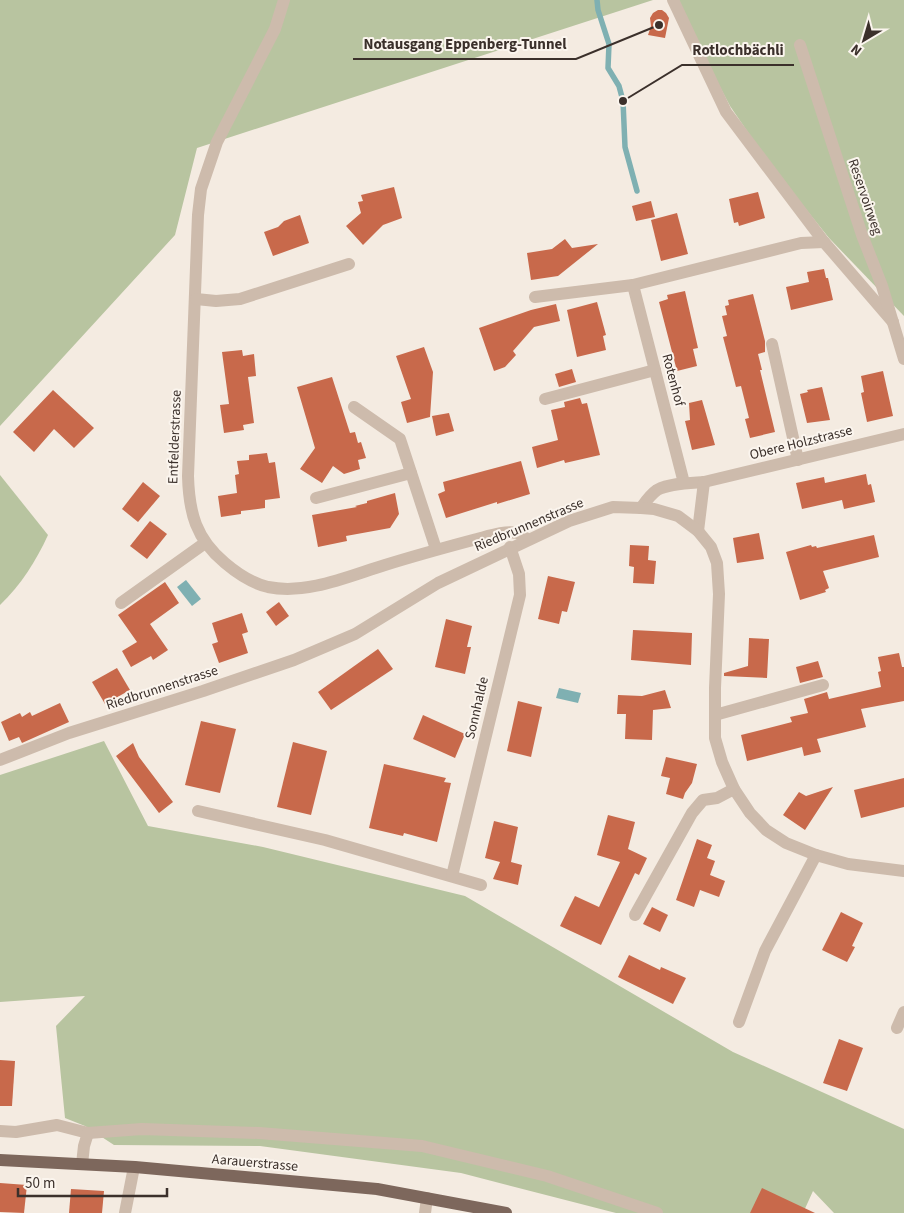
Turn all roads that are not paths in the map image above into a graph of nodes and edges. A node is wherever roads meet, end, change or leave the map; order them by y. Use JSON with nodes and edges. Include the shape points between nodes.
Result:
{"nodes":[{"id":1,"x":284,"y":0,"type":"edge"},
{"id":2,"x":673,"y":0,"type":"edge"},
{"id":3,"x":800,"y":45,"type":"dead end"},
{"id":4,"x":824,"y":242,"type":"junction"},
{"id":5,"x":350,"y":264,"type":"dead end"},
{"id":6,"x":633,"y":285,"type":"junction"},
{"id":7,"x":535,"y":297,"type":"dead end"},
{"id":8,"x":196,"y":299,"type":"junction"},
{"id":9,"x":893,"y":322,"type":"junction"},
{"id":10,"x":772,"y":344,"type":"dead end"},
{"id":11,"x":904,"y":359,"type":"edge"},
{"id":12,"x":655,"y":370,"type":"junction"},
{"id":13,"x":544,"y":399,"type":"dead end"},
{"id":14,"x":354,"y":407,"type":"dead end"},
{"id":15,"x":904,"y":434,"type":"edge"},
{"id":16,"x":798,"y":460,"type":"junction"},
{"id":17,"x":411,"y":473,"type":"junction"},
{"id":18,"x":704,"y":482,"type":"junction"},
{"id":19,"x":684,"y":483,"type":"junction"},
{"id":20,"x":316,"y":498,"type":"dead end"},
{"id":21,"x":641,"y":508,"type":"junction"},
{"id":22,"x":698,"y":531,"type":"junction"},
{"id":23,"x":527,"y":539,"type":"junction"},
{"id":24,"x":205,"y":543,"type":"junction"},
{"id":25,"x":510,"y":547,"type":"junction"},
{"id":26,"x":436,"y":550,"type":"junction"},
{"id":27,"x":121,"y":603,"type":"dead end"},
{"id":28,"x":823,"y":685,"type":"dead end"},
{"id":29,"x":715,"y":715,"type":"junction"},
{"id":30,"x":0,"y":760,"type":"edge"},
{"id":31,"x":734,"y":789,"type":"junction"},
{"id":32,"x":198,"y":811,"type":"dead end"},
{"id":33,"x":816,"y":856,"type":"junction"},
{"id":34,"x":904,"y":871,"type":"edge"},
{"id":35,"x":452,"y":876,"type":"junction"},
{"id":36,"x":481,"y":885,"type":"dead end"},
{"id":37,"x":635,"y":915,"type":"dead end"},
{"id":38,"x":904,"y":1012,"type":"edge"},
{"id":39,"x":739,"y":1022,"type":"dead end"},
{"id":40,"x":897,"y":1028,"type":"dead end"},
{"id":41,"x":0,"y":1131,"type":"edge"},
{"id":42,"x":88,"y":1134,"type":"junction"},
{"id":43,"x":0,"y":1160,"type":"edge"},
{"id":44,"x":82,"y":1164,"type":"junction"},
{"id":45,"x":134,"y":1167,"type":"junction"},
{"id":46,"x":427,"y":1198,"type":"junction"},
{"id":47,"x":125,"y":1213,"type":"edge"},
{"id":48,"x":425,"y":1213,"type":"edge"},
{"id":49,"x":506,"y":1213,"type":"edge"},
{"id":50,"x":657,"y":1213,"type":"edge"}],
"edges":[{"from":1,"to":8,"type":"street","name":"Entfelderstrasse","via":[[275,29],[217,142],[201,189]]},
{"from":2,"to":4,"type":"street","via":[[699,62],[726,112]]},
{"from":3,"to":9,"type":"street","name":"Reservoirweg"},
{"from":4,"to":6,"type":"street","via":[[801,243]]},
{"from":4,"to":9,"type":"street"},
{"from":5,"to":8,"type":"street","via":[[240,299]]},
{"from":6,"to":7,"type":"street"},
{"from":6,"to":12,"type":"street","name":"Rotenhof"},
{"from":8,"to":24,"type":"street","name":"Entfelderstrasse","via":[[189,500]]},
{"from":9,"to":11,"type":"street","name":"Reservoirweg"},
{"from":10,"to":16,"type":"street"},
{"from":12,"to":13,"type":"street"},
{"from":12,"to":19,"type":"street","name":"Rotenhof"},
{"from":14,"to":17,"type":"street","via":[[400,439]]},
{"from":15,"to":16,"type":"street","name":"Obere Holzstrasse"},
{"from":16,"to":18,"type":"street","name":"Obere Holzstrasse"},
{"from":17,"to":20,"type":"street"},
{"from":17,"to":26,"type":"street"},
{"from":18,"to":19,"type":"street","name":"Obere Holzstrasse"},
{"from":18,"to":22,"type":"street"},
{"from":19,"to":21,"type":"street","name":"Obere Holzstrasse","via":[[659,489]]},
{"from":21,"to":22,"type":"street","name":"Riedbrunnenstrasse","via":[[678,516]]},
{"from":21,"to":23,"type":"street","name":"Riedbrunnenstrasse","via":[[613,507],[568,521]]},
{"from":22,"to":29,"type":"street","name":"Riedbrunnenstrasse","via":[[711,547],[717,563]]},
{"from":23,"to":25,"type":"street","name":"Riedbrunnenstrasse"},
{"from":23,"to":26,"type":"street","name":"Entfelderstrasse","via":[[518,533],[505,533]]},
{"from":24,"to":26,"type":"street","name":"Entfelderstrasse","via":[[254,583],[289,589],[334,581]]},
{"from":24,"to":27,"type":"street"},
{"from":25,"to":30,"type":"street","name":"Riedbrunnenstrasse","via":[[438,583],[355,634],[294,660],[69,733]]},
{"from":25,"to":35,"type":"street","name":"Sonnhalde","via":[[519,574],[520,594]]},
{"from":28,"to":29,"type":"street"},
{"from":29,"to":31,"type":"street","name":"Riedbrunnenstrasse","via":[[715,738]]},
{"from":31,"to":33,"type":"street","name":"Riedbrunnenstrasse","via":[[766,830]]},
{"from":31,"to":37,"type":"street","via":[[717,798],[703,800],[692,813]]},
{"from":32,"to":35,"type":"street","via":[[325,840]]},
{"from":33,"to":34,"type":"street","name":"Riedbrunnenstrasse","via":[[848,864]]},
{"from":33,"to":39,"type":"street","via":[[765,951]]},
{"from":35,"to":36,"type":"street"},
{"from":38,"to":40,"type":"street"},
{"from":41,"to":42,"type":"street","via":[[16,1132],[57,1125]]},
{"from":42,"to":44,"type":"street"},
{"from":42,"to":50,"type":"street","via":[[142,1129],[250,1132],[422,1146],[547,1176]]},
{"from":43,"to":44,"type":"main road","name":"Aarauerstrasse"},
{"from":44,"to":45,"type":"main road","name":"Aarauerstrasse"},
{"from":45,"to":46,"type":"main road","name":"Aarauerstrasse","via":[[377,1189]]},
{"from":45,"to":47,"type":"street"},
{"from":46,"to":48,"type":"street"},
{"from":46,"to":49,"type":"main road","name":"Aarauerstrasse"}]}
